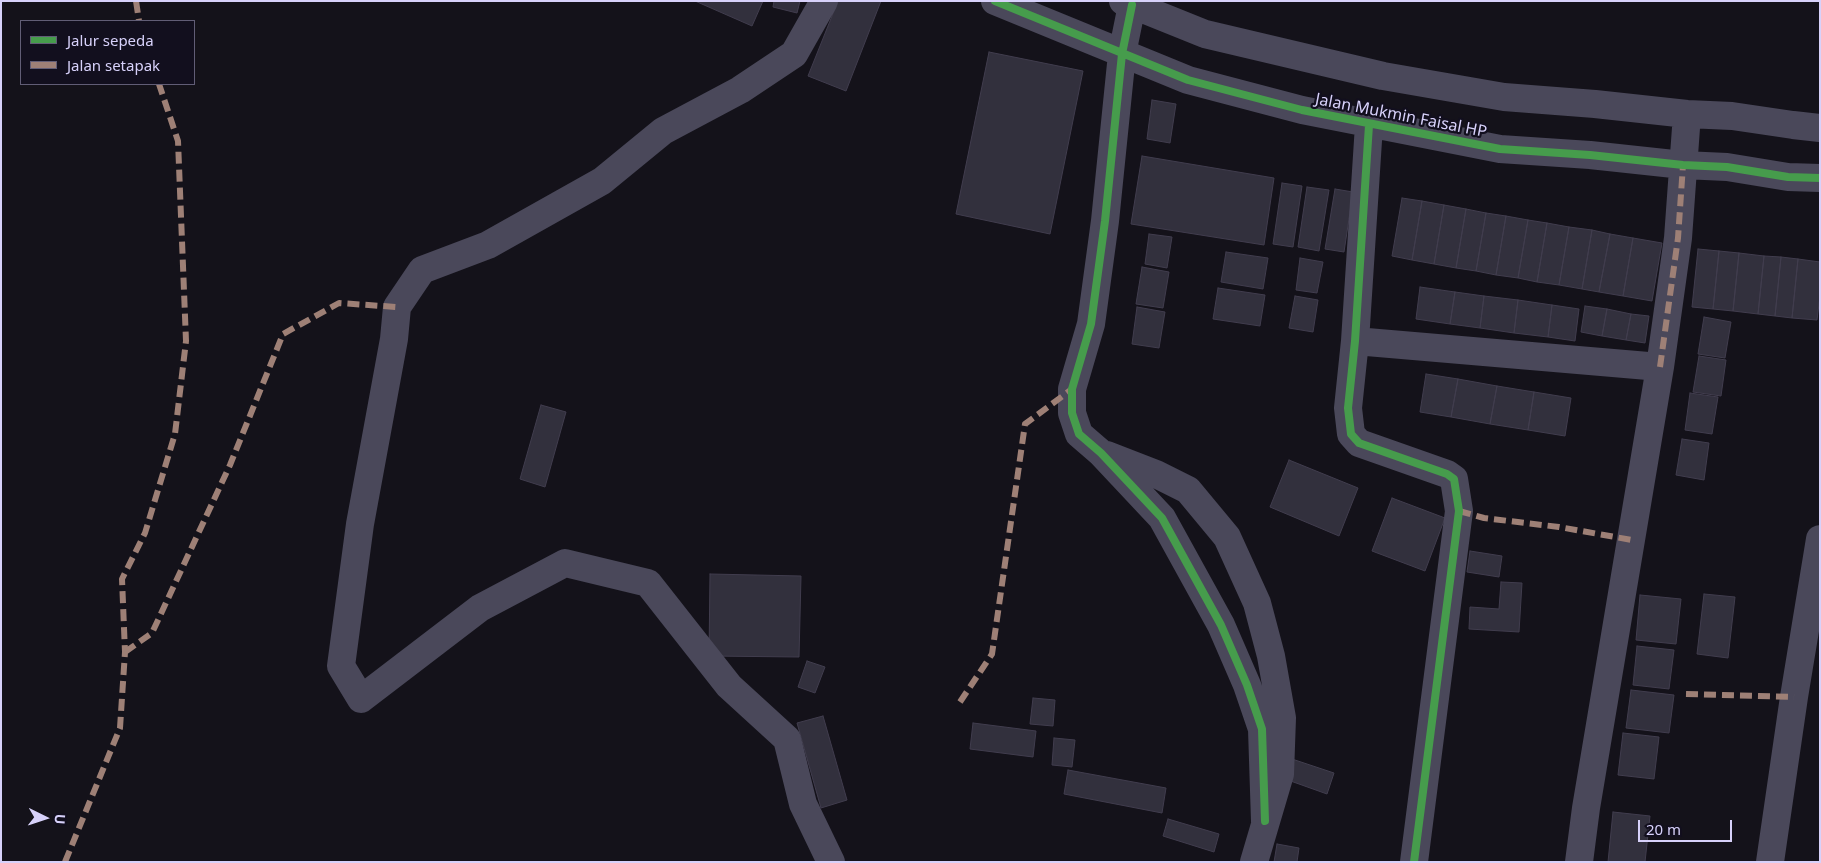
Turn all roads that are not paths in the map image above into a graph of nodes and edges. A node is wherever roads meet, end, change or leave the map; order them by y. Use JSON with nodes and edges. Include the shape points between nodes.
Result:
{"nodes":[{"id":1,"x":824,"y":1,"type":"edge"},
{"id":2,"x":995,"y":1,"type":"edge"},
{"id":3,"x":1128,"y":3,"type":"edge"},
{"id":4,"x":1122,"y":54,"type":"junction"},
{"id":5,"x":1687,"y":114,"type":"junction"},
{"id":6,"x":1369,"y":124,"type":"junction"},
{"id":7,"x":1820,"y":128,"type":"edge"},
{"id":8,"x":1683,"y":165,"type":"junction"},
{"id":9,"x":1820,"y":178,"type":"edge"},
{"id":10,"x":1355,"y":341,"type":"junction"},
{"id":11,"x":1660,"y":367,"type":"junction"},
{"id":12,"x":1101,"y":453,"type":"junction"},
{"id":13,"x":1820,"y":538,"type":"edge"},
{"id":14,"x":1265,"y":821,"type":"junction"},
{"id":15,"x":831,"y":862,"type":"edge"},
{"id":16,"x":1254,"y":862,"type":"edge"},
{"id":17,"x":1414,"y":862,"type":"edge"},
{"id":18,"x":1580,"y":862,"type":"edge"},
{"id":19,"x":1770,"y":862,"type":"edge"}],
"edges":[{"from":1,"to":15,"type":"street","via":[[794,54],[740,90],[663,131],[602,181],[488,245],[422,270],[397,307],[360,524],[341,666],[361,699],[480,608],[564,563],[648,583],[729,686],[787,739],[803,804]]},
{"from":2,"to":4,"type":"street","name":"Jalan Mukmin Faisal HP"},
{"from":3,"to":4,"type":"street"},
{"from":3,"to":5,"type":"street","via":[[1206,34],[1383,76],[1504,97]]},
{"from":4,"to":6,"type":"street","name":"Jalan Mukmin Faisal HP","via":[[1188,80]]},
{"from":4,"to":12,"type":"street","via":[[1091,324],[1072,389],[1072,413],[1079,434]]},
{"from":5,"to":7,"type":"street","via":[[1732,116]]},
{"from":5,"to":8,"type":"street"},
{"from":6,"to":8,"type":"street","name":"Jalan Mukmin Faisal HP","via":[[1500,149]]},
{"from":6,"to":10,"type":"street"},
{"from":8,"to":9,"type":"street","name":"Jalan Mukmin Faisal HP"},
{"from":8,"to":11,"type":"street","via":[[1679,230]]},
{"from":10,"to":11,"type":"street"},
{"from":10,"to":17,"type":"street","via":[[1348,408],[1351,434],[1359,443],[1447,474],[1454,479],[1459,511]]},
{"from":11,"to":18,"type":"street","via":[[1586,808]]},
{"from":12,"to":14,"type":"street","via":[[1162,518],[1221,625],[1247,684],[1262,729]]},
{"from":12,"to":14,"type":"street","via":[[1188,490],[1227,536],[1257,603],[1282,718],[1280,774]]},
{"from":13,"to":19,"type":"street"},
{"from":14,"to":16,"type":"street"}]}
